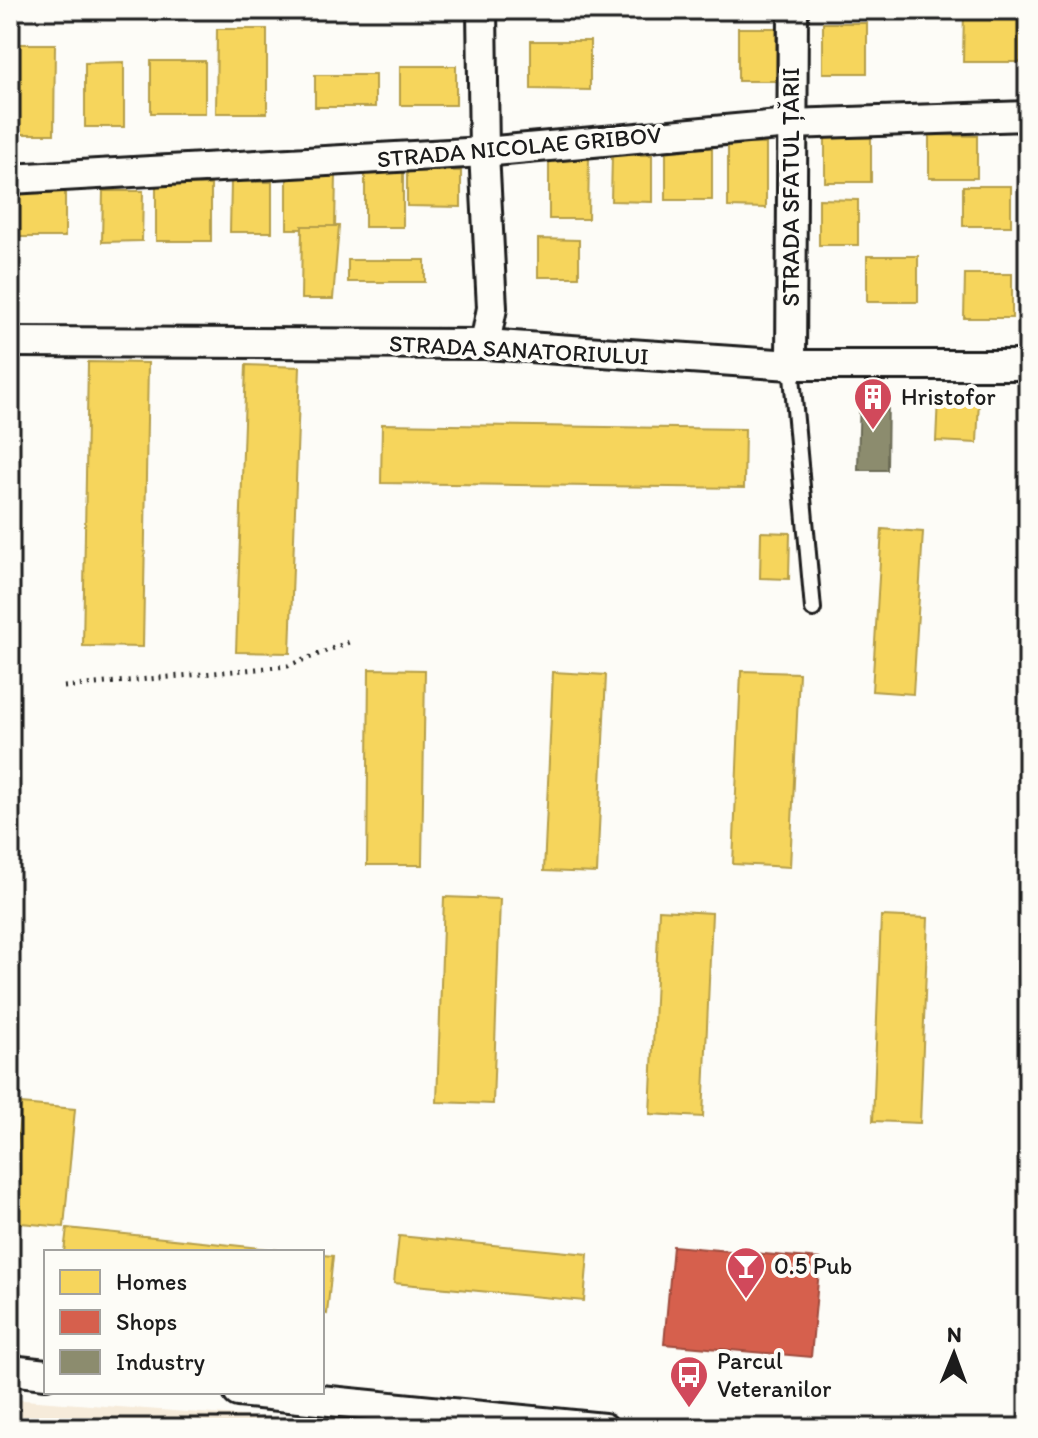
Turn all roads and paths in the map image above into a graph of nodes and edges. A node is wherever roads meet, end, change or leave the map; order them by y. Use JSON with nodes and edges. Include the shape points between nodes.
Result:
{"nodes":[{"id":1,"x":482,"y":10,"type":"edge"},
{"id":2,"x":793,"y":10,"type":"edge"},
{"id":3,"x":1028,"y":116,"type":"edge"},
{"id":4,"x":790,"y":124,"type":"junction"},
{"id":5,"x":484,"y":152,"type":"junction"},
{"id":6,"x":10,"y":179,"type":"edge"},
{"id":7,"x":10,"y":342,"type":"edge"},
{"id":8,"x":485,"y":344,"type":"junction"},
{"id":9,"x":791,"y":365,"type":"junction"},
{"id":10,"x":1028,"y":365,"type":"edge"},
{"id":11,"x":813,"y":609,"type":"dead end"},
{"id":12,"x":349,"y":642,"type":"dead end"},
{"id":13,"x":64,"y":687,"type":"dead end"},
{"id":14,"x":10,"y":1370,"type":"edge"},
{"id":15,"x":44,"y":1374,"type":"edge"},
{"id":16,"x":258,"y":1394,"type":"edge"},
{"id":17,"x":604,"y":1428,"type":"edge"}],
"edges":[{"from":1,"to":5,"type":"street"},
{"from":2,"to":4,"type":"street","name":"STRADA SFATUL ȚĂRII"},
{"from":3,"to":4,"type":"street","name":"STRADA NICOLAE GRIBOV"},
{"from":4,"to":5,"type":"street","name":"STRADA NICOLAE GRIBOV"},
{"from":4,"to":9,"type":"street","name":"STRADA SFATUL ȚĂRII"},
{"from":5,"to":6,"type":"street","name":"STRADA NICOLAE GRIBOV"},
{"from":5,"to":8,"type":"street","via":[[492,308]]},
{"from":7,"to":8,"type":"street","name":"STRADA SANATORIULUI"},
{"from":8,"to":9,"type":"street","name":"STRADA SANATORIULUI"},
{"from":9,"to":10,"type":"street","name":"STRADA SANATORIULUI"},
{"from":9,"to":11,"type":"lane"},
{"from":12,"to":13,"type":"path","via":[[288,666]]},
{"from":14,"to":15,"type":"street"},
{"from":16,"to":17,"type":"street"}]}
